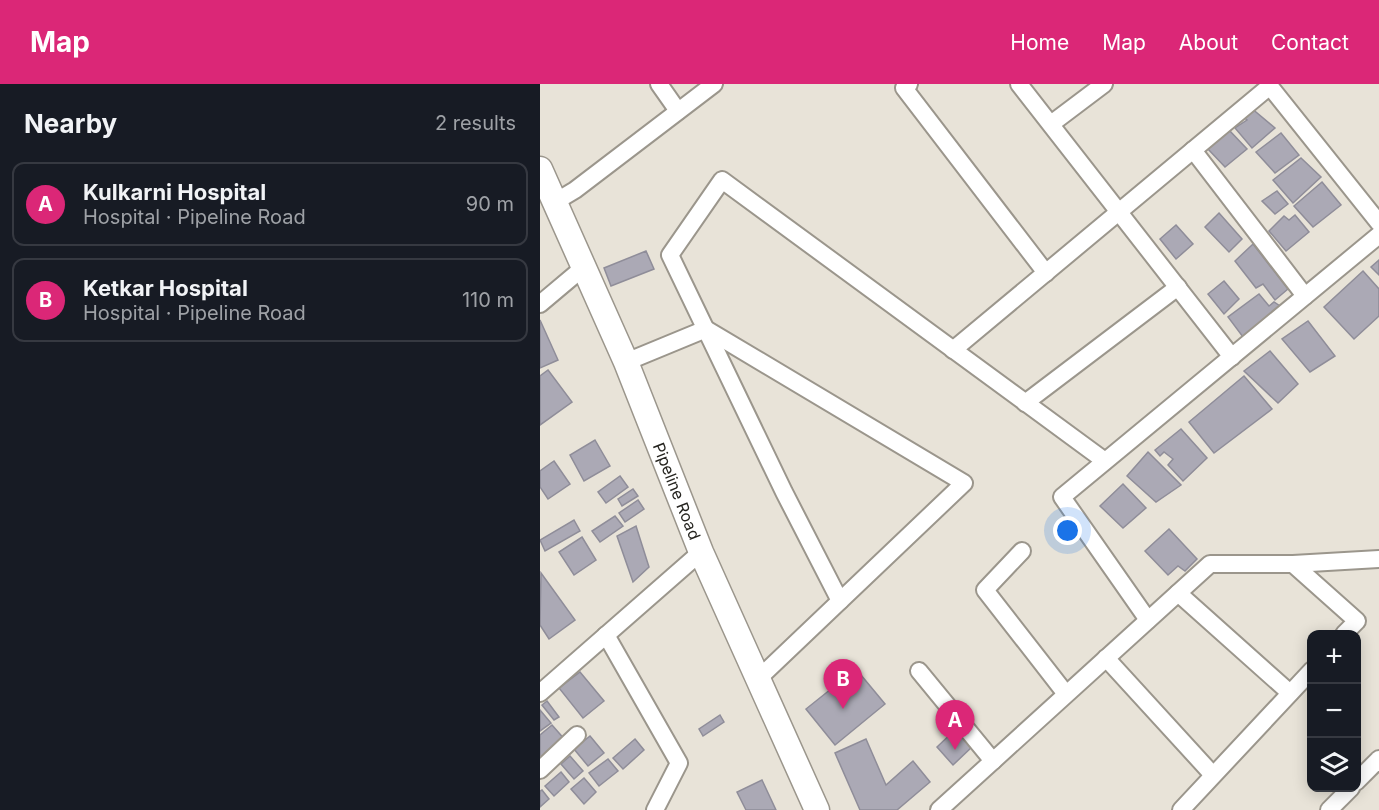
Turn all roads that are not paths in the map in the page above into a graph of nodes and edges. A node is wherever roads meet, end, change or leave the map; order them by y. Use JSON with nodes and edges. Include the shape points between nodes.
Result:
{"nodes":[{"id":1,"x":659,"y":84,"type":"edge"},
{"id":2,"x":714,"y":84,"type":"edge"},
{"id":3,"x":909,"y":84,"type":"edge"},
{"id":4,"x":1019,"y":84,"type":"edge"},
{"id":5,"x":1104,"y":84,"type":"edge"},
{"id":6,"x":1269,"y":85,"type":"edge"},
{"id":7,"x":678,"y":111,"type":"junction"},
{"id":8,"x":1051,"y":124,"type":"junction"},
{"id":9,"x":1193,"y":150,"type":"junction"},
{"id":10,"x":540,"y":169,"type":"edge"},
{"id":11,"x":555,"y":202,"type":"junction"},
{"id":12,"x":1121,"y":213,"type":"junction"},
{"id":13,"x":1379,"y":223,"type":"edge"},
{"id":14,"x":1379,"y":235,"type":"edge"},
{"id":15,"x":584,"y":267,"type":"junction"},
{"id":16,"x":1046,"y":273,"type":"junction"},
{"id":17,"x":1178,"y":287,"type":"junction"},
{"id":18,"x":1305,"y":296,"type":"junction"},
{"id":19,"x":540,"y":304,"type":"edge"},
{"id":20,"x":706,"y":329,"type":"junction"},
{"id":21,"x":953,"y":350,"type":"junction"},
{"id":22,"x":1232,"y":357,"type":"junction"},
{"id":23,"x":626,"y":362,"type":"junction"},
{"id":24,"x":1025,"y":403,"type":"junction"},
{"id":25,"x":1105,"y":461,"type":"junction"},
{"id":26,"x":1022,"y":551,"type":"dead end"},
{"id":27,"x":701,"y":552,"type":"junction"},
{"id":28,"x":1379,"y":559,"type":"edge"},
{"id":29,"x":1293,"y":564,"type":"junction"},
{"id":30,"x":1178,"y":592,"type":"junction"},
{"id":31,"x":840,"y":601,"type":"junction"},
{"id":32,"x":1148,"y":620,"type":"junction"},
{"id":33,"x":1348,"y":630,"type":"edge"},
{"id":34,"x":606,"y":635,"type":"junction"},
{"id":35,"x":1106,"y":658,"type":"junction"},
{"id":36,"x":919,"y":671,"type":"dead end"},
{"id":37,"x":1307,"y":674,"type":"edge"},
{"id":38,"x":758,"y":679,"type":"junction"},
{"id":39,"x":540,"y":692,"type":"edge"},
{"id":40,"x":1290,"y":693,"type":"junction"},
{"id":41,"x":1066,"y":694,"type":"junction"},
{"id":42,"x":577,"y":735,"type":"dead end"},
{"id":43,"x":1379,"y":759,"type":"edge"},
{"id":44,"x":993,"y":761,"type":"junction"},
{"id":45,"x":540,"y":770,"type":"edge"},
{"id":46,"x":1213,"y":775,"type":"junction"},
{"id":47,"x":1361,"y":777,"type":"edge"},
{"id":48,"x":1347,"y":792,"type":"edge"},
{"id":49,"x":656,"y":810,"type":"edge"},
{"id":50,"x":817,"y":810,"type":"edge"},
{"id":51,"x":939,"y":810,"type":"edge"},
{"id":52,"x":1180,"y":810,"type":"edge"},
{"id":53,"x":1329,"y":810,"type":"edge"}],
"edges":[{"from":1,"to":7,"type":"street"},
{"from":2,"to":7,"type":"street"},
{"from":3,"to":16,"type":"street","via":[[904,88]]},
{"from":4,"to":8,"type":"street"},
{"from":5,"to":8,"type":"street"},
{"from":6,"to":9,"type":"street"},
{"from":6,"to":13,"type":"street"},
{"from":7,"to":11,"type":"street"},
{"from":8,"to":12,"type":"street"},
{"from":9,"to":12,"type":"street"},
{"from":9,"to":18,"type":"street"},
{"from":10,"to":11,"type":"main road","name":"Pipeline Road"},
{"from":11,"to":15,"type":"main road","name":"Pipeline Road"},
{"from":12,"to":16,"type":"street"},
{"from":12,"to":17,"type":"street"},
{"from":14,"to":18,"type":"street"},
{"from":15,"to":19,"type":"street"},
{"from":15,"to":23,"type":"main road","name":"Pipeline Road"},
{"from":16,"to":21,"type":"street"},
{"from":17,"to":22,"type":"street"},
{"from":17,"to":24,"type":"street"},
{"from":18,"to":22,"type":"street"},
{"from":20,"to":21,"type":"street","via":[[670,255],[722,180]]},
{"from":20,"to":23,"type":"street"},
{"from":20,"to":31,"type":"street"},
{"from":20,"to":31,"type":"street","via":[[964,483]]},
{"from":21,"to":24,"type":"street"},
{"from":22,"to":25,"type":"street"},
{"from":23,"to":27,"type":"main road","name":"Pipeline Road"},
{"from":24,"to":25,"type":"street"},
{"from":25,"to":32,"type":"street","via":[[1062,496]]},
{"from":26,"to":41,"type":"street","via":[[985,591]]},
{"from":27,"to":34,"type":"street"},
{"from":27,"to":38,"type":"main road","name":"Pipeline Road"},
{"from":28,"to":29,"type":"street"},
{"from":29,"to":30,"type":"street","via":[[1210,564]]},
{"from":29,"to":33,"type":"street","via":[[1357,621]]},
{"from":30,"to":32,"type":"street"},
{"from":30,"to":40,"type":"street"},
{"from":31,"to":38,"type":"street"},
{"from":32,"to":35,"type":"street"},
{"from":34,"to":39,"type":"street"},
{"from":34,"to":49,"type":"street","via":[[679,763]]},
{"from":35,"to":41,"type":"street"},
{"from":35,"to":46,"type":"street"},
{"from":36,"to":44,"type":"street"},
{"from":37,"to":40,"type":"street"},
{"from":38,"to":50,"type":"main road","name":"Pipeline Road"},
{"from":40,"to":46,"type":"street"},
{"from":41,"to":44,"type":"street"},
{"from":42,"to":45,"type":"street"},
{"from":43,"to":47,"type":"street"},
{"from":44,"to":51,"type":"street"},
{"from":46,"to":52,"type":"street"},
{"from":48,"to":53,"type":"street"}]}
